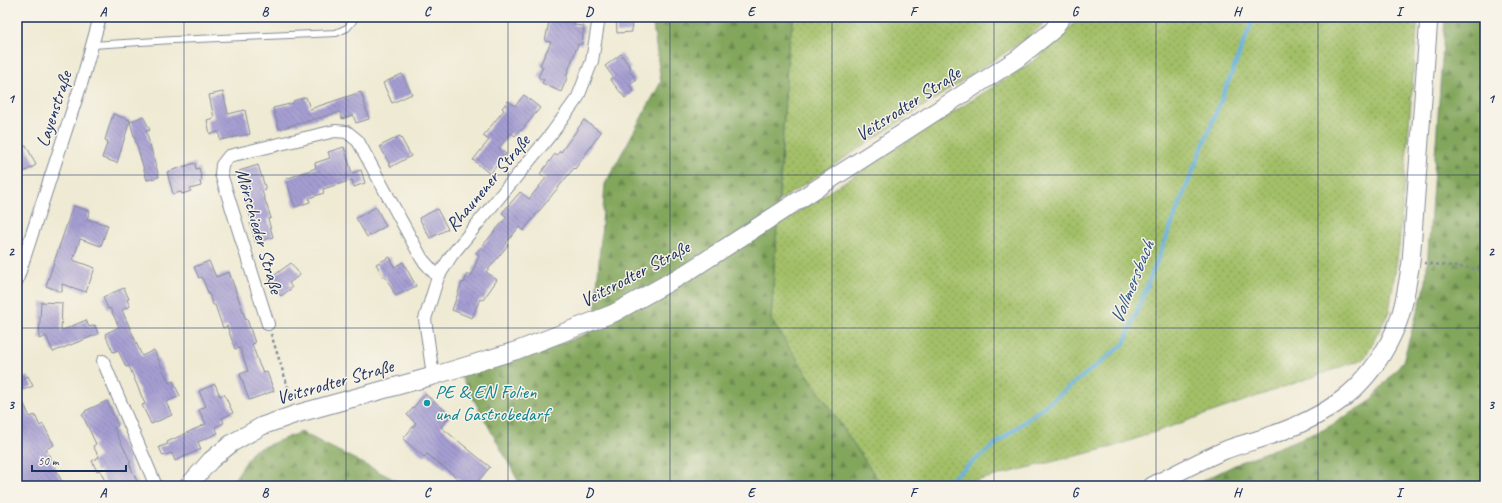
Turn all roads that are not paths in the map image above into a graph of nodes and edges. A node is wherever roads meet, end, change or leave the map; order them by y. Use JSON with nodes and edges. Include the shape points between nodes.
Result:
{"nodes":[{"id":1,"x":100,"y":17,"type":"edge"},
{"id":2,"x":353,"y":17,"type":"edge"},
{"id":3,"x":598,"y":17,"type":"edge"},
{"id":4,"x":1062,"y":17,"type":"edge"},
{"id":5,"x":1429,"y":17,"type":"edge"},
{"id":6,"x":92,"y":45,"type":"junction"},
{"id":7,"x":438,"y":277,"type":"junction"},
{"id":8,"x":17,"y":280,"type":"edge"},
{"id":9,"x":268,"y":324,"type":"road end"},
{"id":10,"x":103,"y":361,"type":"dead end"},
{"id":11,"x":433,"y":376,"type":"junction"},
{"id":12,"x":156,"y":486,"type":"edge"},
{"id":13,"x":188,"y":486,"type":"edge"},
{"id":14,"x":1152,"y":486,"type":"edge"}],
"edges":[{"from":1,"to":6,"type":"street","name":"Layenstraße"},
{"from":2,"to":6,"type":"lane","via":[[347,28],[336,33]]},
{"from":3,"to":7,"type":"street","name":"Rhaunener Straße","via":[[592,61],[578,97],[552,133],[451,256]]},
{"from":4,"to":11,"type":"street","name":"Veitsrodter Straße","via":[[1052,31],[1016,59],[686,273],[614,313],[518,350]]},
{"from":5,"to":14,"type":"street","via":[[1411,262],[1405,298],[1394,332],[1374,367],[1351,392],[1326,411],[1307,421],[1224,451]]},
{"from":6,"to":8,"type":"street","name":"Layenstraße"},
{"from":7,"to":9,"type":"street","name":"Mörschieder Straße","via":[[422,259],[358,141],[347,132],[335,131],[229,156],[222,165],[221,174]]},
{"from":7,"to":11,"type":"street","name":"Rhaunener Straße","via":[[425,319]]},
{"from":10,"to":12,"type":"street"},
{"from":11,"to":13,"type":"street","name":"Veitsrodter Straße","via":[[262,426],[232,443],[211,460]]}]}
